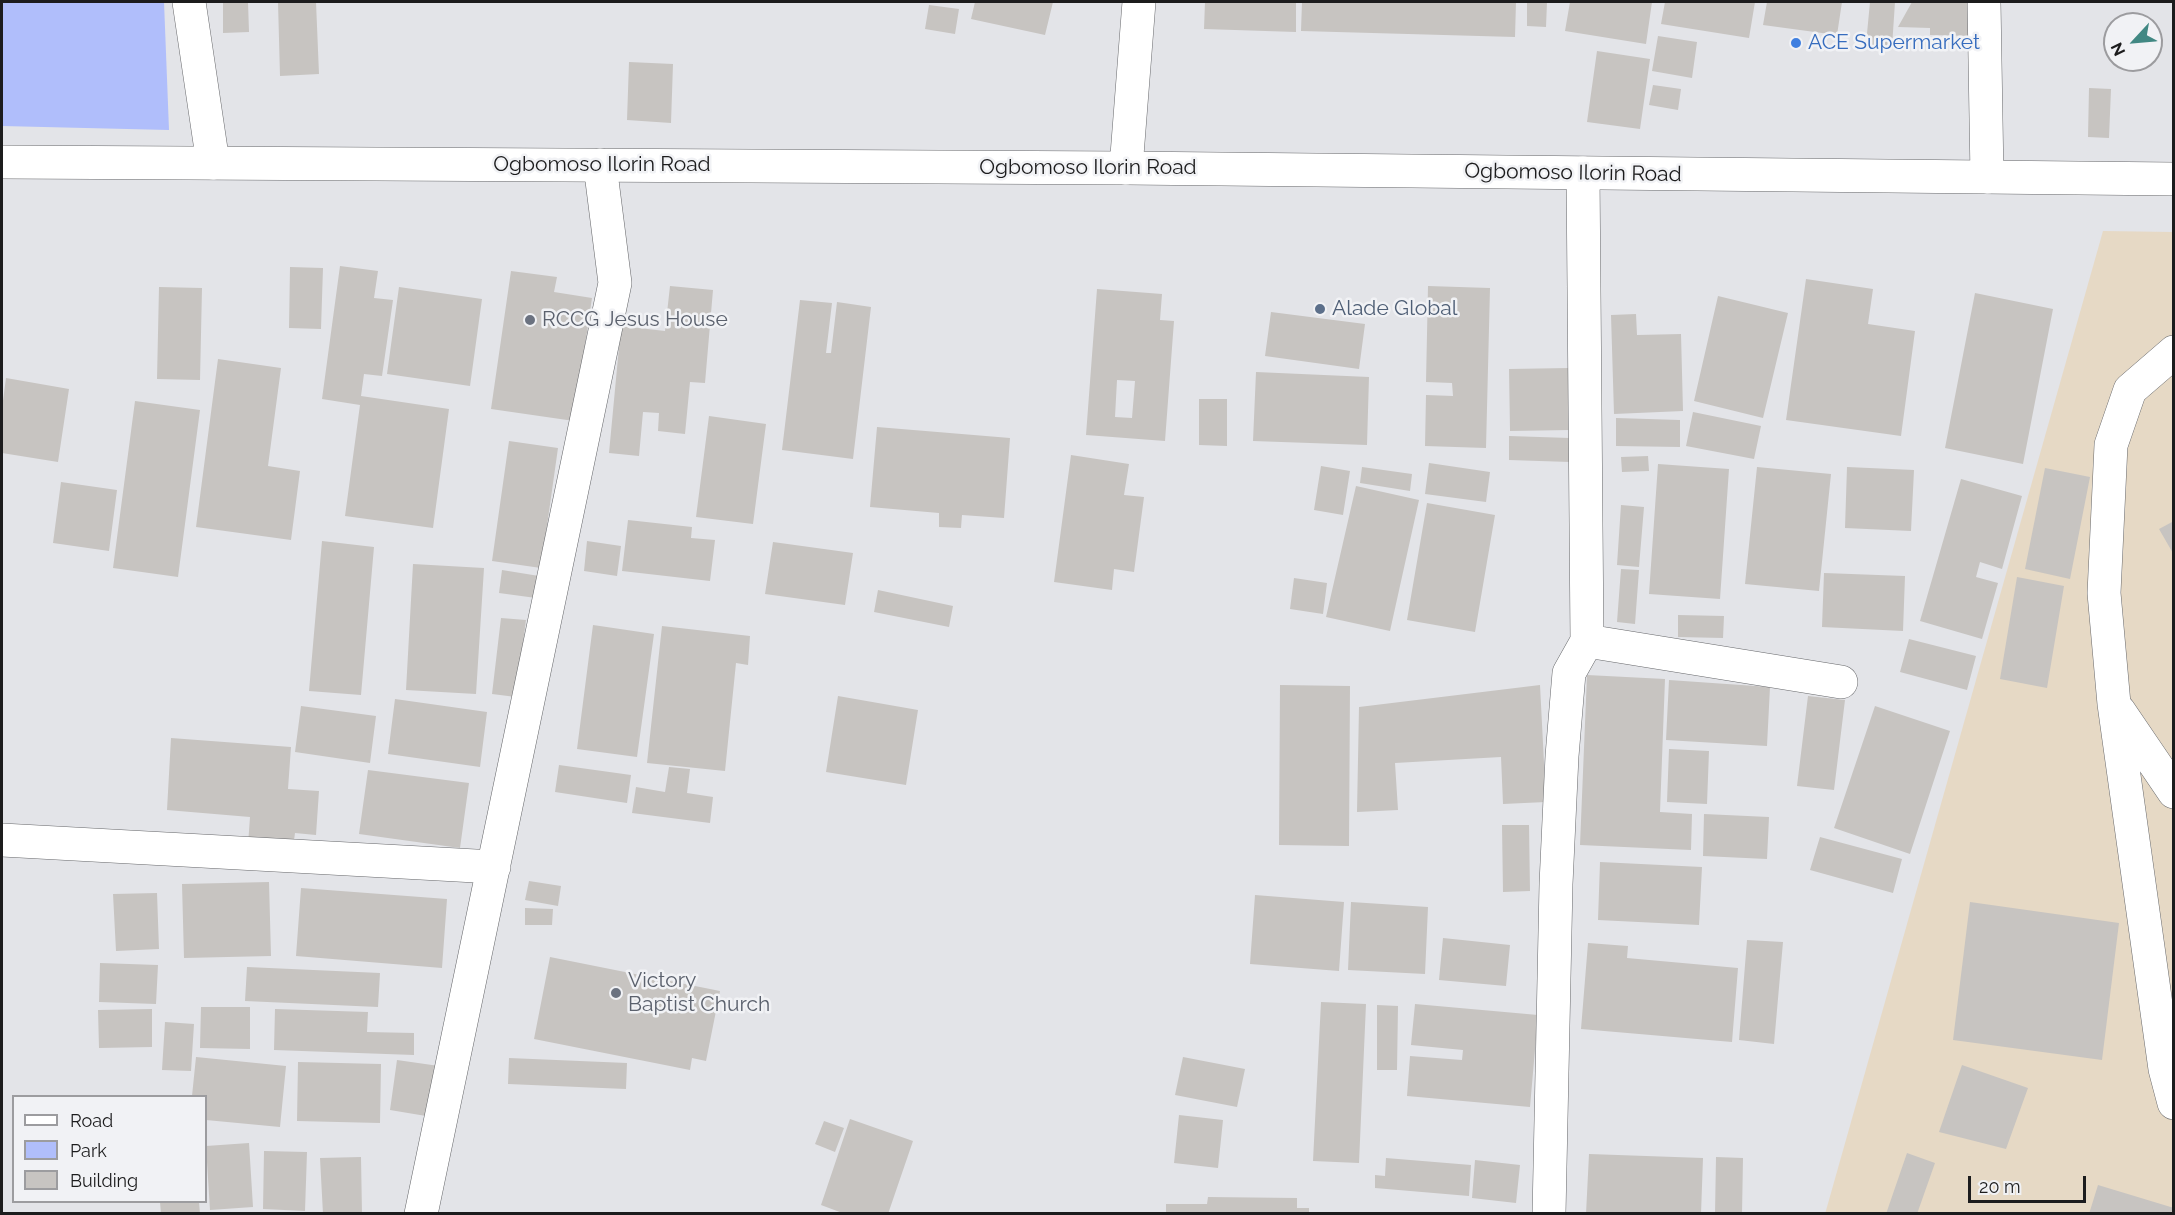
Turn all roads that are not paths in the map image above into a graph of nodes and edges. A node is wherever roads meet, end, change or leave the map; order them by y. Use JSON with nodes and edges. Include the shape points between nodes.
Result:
{"nodes":[{"id":1,"x":189,"y":2,"type":"edge"},
{"id":2,"x":1139,"y":2,"type":"edge"},
{"id":3,"x":1984,"y":2,"type":"edge"},
{"id":4,"x":2,"y":162,"type":"edge"},
{"id":5,"x":213,"y":163,"type":"junction"},
{"id":6,"x":600,"y":165,"type":"junction"},
{"id":7,"x":1126,"y":168,"type":"junction"},
{"id":8,"x":1583,"y":173,"type":"junction"},
{"id":9,"x":1987,"y":177,"type":"junction"},
{"id":10,"x":2174,"y":179,"type":"edge"},
{"id":11,"x":2174,"y":352,"type":"edge"},
{"id":12,"x":1587,"y":641,"type":"junction"},
{"id":13,"x":1841,"y":682,"type":"dead end"},
{"id":14,"x":2114,"y":704,"type":"junction"},
{"id":15,"x":2174,"y":792,"type":"edge"},
{"id":16,"x":2,"y":840,"type":"edge"},
{"id":17,"x":494,"y":867,"type":"junction"},
{"id":18,"x":2164,"y":997,"type":"edge"},
{"id":19,"x":2174,"y":1103,"type":"edge"},
{"id":20,"x":422,"y":1214,"type":"edge"},
{"id":21,"x":1549,"y":1214,"type":"edge"}],
"edges":[{"from":1,"to":5,"type":"main road"},
{"from":2,"to":7,"type":"main road"},
{"from":3,"to":9,"type":"main road"},
{"from":4,"to":5,"type":"main road","name":"Ogbomoso Ilorin Road"},
{"from":5,"to":6,"type":"main road","name":"Ogbomoso Ilorin Road"},
{"from":6,"to":7,"type":"main road","name":"Ogbomoso Ilorin Road"},
{"from":6,"to":17,"type":"main road","via":[[615,283]]},
{"from":7,"to":8,"type":"main road","name":"Ogbomoso Ilorin Road"},
{"from":8,"to":9,"type":"main road","name":"Ogbomoso Ilorin Road"},
{"from":8,"to":12,"type":"main road"},
{"from":9,"to":10,"type":"main road","name":"Ogbomoso Ilorin Road"},
{"from":11,"to":14,"type":"main road","via":[[2130,390],[2111,445],[2104,593]]},
{"from":12,"to":13,"type":"main road"},
{"from":12,"to":21,"type":"main road","via":[[1569,673],[1562,756]]},
{"from":14,"to":15,"type":"main road"},
{"from":14,"to":18,"type":"main road"},
{"from":16,"to":17,"type":"main road"},
{"from":17,"to":20,"type":"main road"},
{"from":18,"to":19,"type":"main road","via":[[2165,1069]]}]}
